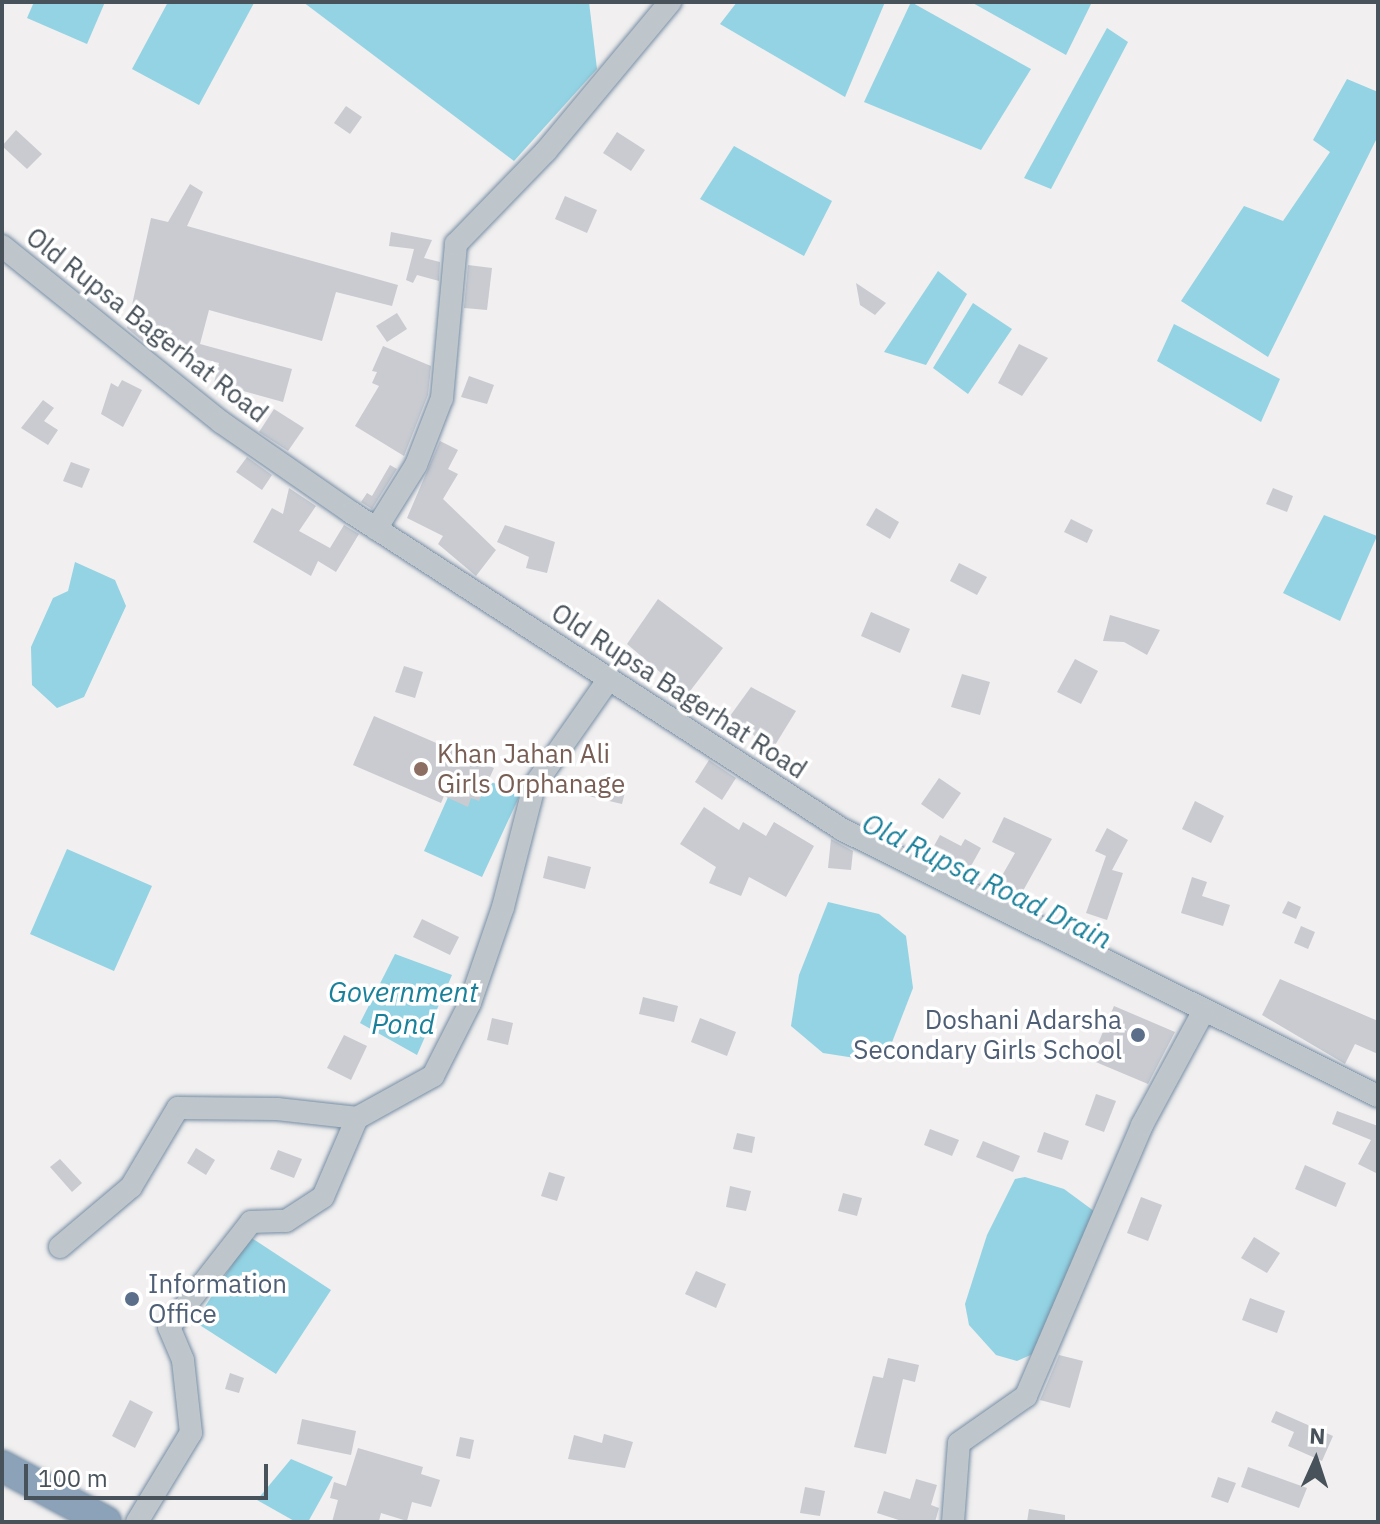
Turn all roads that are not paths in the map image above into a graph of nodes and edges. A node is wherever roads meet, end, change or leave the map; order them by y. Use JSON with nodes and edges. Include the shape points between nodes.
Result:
{"nodes":[{"id":1,"x":670,"y":2,"type":"edge"},
{"id":2,"x":2,"y":246,"type":"edge"},
{"id":3,"x":376,"y":529,"type":"junction"},
{"id":4,"x":609,"y":679,"type":"junction"},
{"id":5,"x":1203,"y":1012,"type":"dead end"},
{"id":6,"x":1378,"y":1096,"type":"edge"},
{"id":7,"x":357,"y":1118,"type":"junction"},
{"id":8,"x":60,"y":1247,"type":"dead end"},
{"id":9,"x":2,"y":1466,"type":"edge"},
{"id":10,"x":106,"y":1522,"type":"edge"},
{"id":11,"x":137,"y":1522,"type":"edge"},
{"id":12,"x":953,"y":1522,"type":"edge"}],
"edges":[{"from":1,"to":3,"type":"street","via":[[546,151],[456,244],[442,398],[416,465]]},
{"from":2,"to":3,"type":"street","name":"Old Rupsa Bagerhat Road","via":[[221,422]]},
{"from":3,"to":4,"type":"street","name":"Old Rupsa Bagerhat Road"},
{"from":4,"to":6,"type":"street","name":"Old Rupsa Bagerhat Road","via":[[843,830]]},
{"from":4,"to":7,"type":"street","via":[[534,786],[503,907],[470,1003],[433,1076]]},
{"from":5,"to":12,"type":"street","via":[[1142,1125],[1026,1396],[959,1443]]},
{"from":7,"to":8,"type":"street","via":[[277,1109],[178,1108],[131,1187]]},
{"from":7,"to":11,"type":"street","via":[[323,1197],[286,1221],[251,1222],[169,1327],[183,1360],[191,1433]]},
{"from":9,"to":10,"type":"highway"}]}
